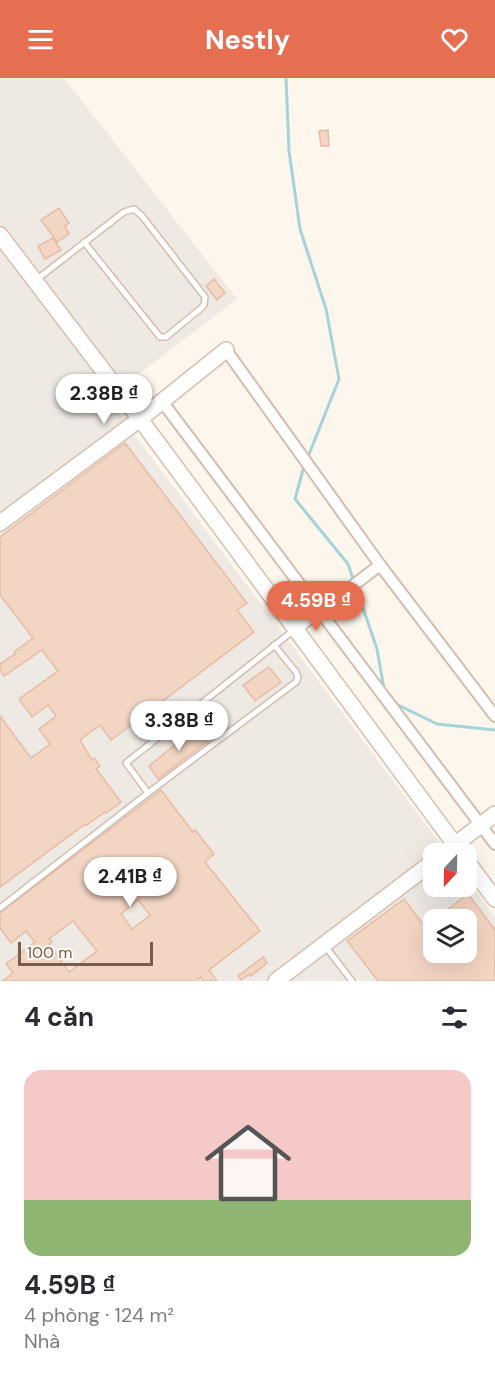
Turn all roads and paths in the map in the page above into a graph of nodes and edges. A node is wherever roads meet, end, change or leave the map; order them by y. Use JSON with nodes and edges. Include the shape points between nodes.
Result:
{"nodes":[{"id":1,"x":0,"y":235,"type":"edge"},
{"id":2,"x":84,"y":242,"type":"junction"},
{"id":3,"x":35,"y":281,"type":"junction"},
{"id":4,"x":226,"y":350,"type":"joint"},
{"id":5,"x":161,"y":400,"type":"junction"},
{"id":6,"x":140,"y":418,"type":"junction"},
{"id":7,"x":0,"y":523,"type":"edge"},
{"id":8,"x":380,"y":564,"type":"junction"},
{"id":9,"x":320,"y":612,"type":"junction"},
{"id":10,"x":296,"y":629,"type":"junction"},
{"id":11,"x":274,"y":645,"type":"junction"},
{"id":12,"x":495,"y":716,"type":"edge"},
{"id":13,"x":148,"y":793,"type":"junction"},
{"id":14,"x":495,"y":814,"type":"edge"},
{"id":15,"x":481,"y":825,"type":"junction"},
{"id":16,"x":448,"y":843,"type":"edge"},
{"id":17,"x":461,"y":843,"type":"edge"},
{"id":18,"x":495,"y":844,"type":"edge"},
{"id":19,"x":423,"y":869,"type":"edge"},
{"id":20,"x":477,"y":874,"type":"edge"},
{"id":21,"x":495,"y":898,"type":"edge"},
{"id":22,"x":0,"y":908,"type":"edge"},
{"id":23,"x":324,"y":944,"type":"junction"},
{"id":24,"x":276,"y":981,"type":"edge"},
{"id":25,"x":352,"y":981,"type":"edge"}],
"edges":[{"from":1,"to":3,"type":"street"},
{"from":2,"to":2,"type":"lane","via":[[160,337],[166,337],[204,305],[205,297],[134,209],[124,212]]},
{"from":2,"to":3,"type":"lane"},
{"from":3,"to":6,"type":"street"},
{"from":4,"to":5,"type":"street"},
{"from":4,"to":8,"type":"street"},
{"from":5,"to":6,"type":"street"},
{"from":5,"to":9,"type":"street"},
{"from":6,"to":7,"type":"street"},
{"from":6,"to":10,"type":"street"},
{"from":8,"to":9,"type":"street"},
{"from":8,"to":12,"type":"street"},
{"from":9,"to":10,"type":"street"},
{"from":9,"to":15,"type":"street"},
{"from":10,"to":11,"type":"lane"},
{"from":10,"to":16,"type":"street"},
{"from":11,"to":13,"type":"lane","via":[[126,764]]},
{"from":11,"to":13,"type":"lane","via":[[296,672],[296,682]]},
{"from":13,"to":22,"type":"lane"},
{"from":14,"to":15,"type":"street"},
{"from":15,"to":17,"type":"street"},
{"from":15,"to":18,"type":"street"},
{"from":19,"to":23,"type":"street"},
{"from":20,"to":21,"type":"street"},
{"from":23,"to":24,"type":"street"},
{"from":23,"to":25,"type":"lane"}]}
